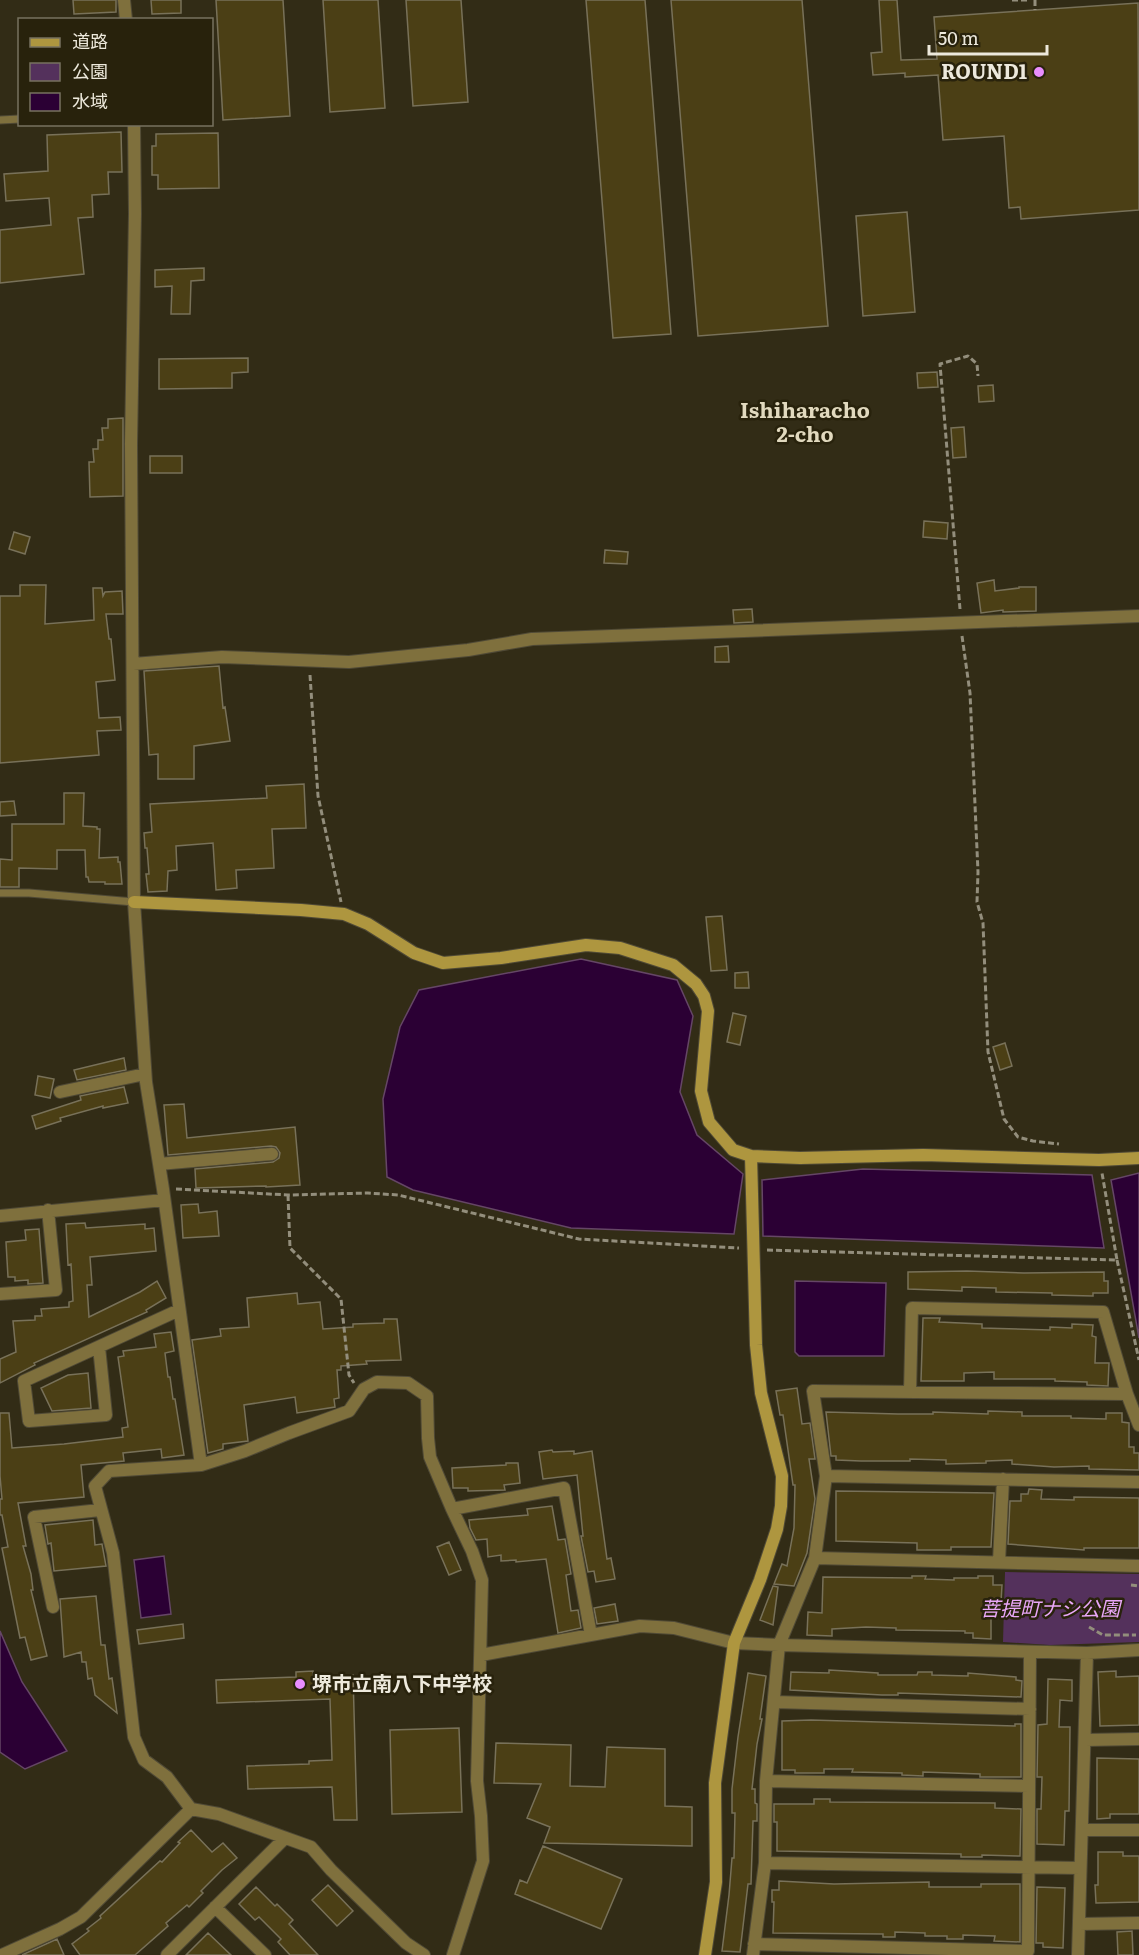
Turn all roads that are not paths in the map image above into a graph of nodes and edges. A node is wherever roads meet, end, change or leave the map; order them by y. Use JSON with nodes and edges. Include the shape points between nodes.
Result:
{"nodes":[{"id":1,"x":124,"y":0,"type":"edge"},
{"id":2,"x":126,"y":18,"type":"edge"},
{"id":3,"x":18,"y":119,"type":"edge"},
{"id":4,"x":0,"y":120,"type":"edge"},
{"id":5,"x":134,"y":126,"type":"edge"},
{"id":6,"x":1139,"y":616,"type":"edge"},
{"id":7,"x":133,"y":664,"type":"junction"},
{"id":8,"x":0,"y":893,"type":"edge"},
{"id":9,"x":134,"y":902,"type":"junction"},
{"id":10,"x":145,"y":1074,"type":"junction"},
{"id":11,"x":60,"y":1092,"type":"dead end"},
{"id":12,"x":272,"y":1154,"type":"dead end"},
{"id":13,"x":751,"y":1156,"type":"junction"},
{"id":14,"x":1139,"y":1158,"type":"edge"},
{"id":15,"x":159,"y":1164,"type":"junction"},
{"id":16,"x":164,"y":1195,"type":"junction"},
{"id":17,"x":48,"y":1210,"type":"junction"},
{"id":18,"x":0,"y":1216,"type":"edge"},
{"id":19,"x":0,"y":1294,"type":"edge"},
{"id":20,"x":180,"y":1310,"type":"junction"},
{"id":21,"x":99,"y":1347,"type":"junction"},
{"id":22,"x":910,"y":1392,"type":"junction"},
{"id":23,"x":1127,"y":1394,"type":"junction"},
{"id":24,"x":1139,"y":1425,"type":"edge"},
{"id":25,"x":201,"y":1465,"type":"junction"},
{"id":26,"x":826,"y":1476,"type":"junction"},
{"id":27,"x":1003,"y":1479,"type":"junction"},
{"id":28,"x":1139,"y":1482,"type":"edge"},
{"id":29,"x":452,"y":1509,"type":"junction"},
{"id":30,"x":100,"y":1510,"type":"junction"},
{"id":31,"x":815,"y":1558,"type":"junction"},
{"id":32,"x":999,"y":1562,"type":"junction"},
{"id":33,"x":1139,"y":1566,"type":"edge"},
{"id":34,"x":53,"y":1607,"type":"dead end"},
{"id":35,"x":591,"y":1635,"type":"junction"},
{"id":36,"x":734,"y":1643,"type":"junction"},
{"id":37,"x":779,"y":1646,"type":"junction"},
{"id":38,"x":1139,"y":1650,"type":"edge"},
{"id":39,"x":1030,"y":1652,"type":"junction"},
{"id":40,"x":1087,"y":1653,"type":"junction"},
{"id":41,"x":481,"y":1655,"type":"junction"},
{"id":42,"x":774,"y":1702,"type":"junction"},
{"id":43,"x":1030,"y":1709,"type":"junction"},
{"id":44,"x":1139,"y":1739,"type":"edge"},
{"id":45,"x":1085,"y":1740,"type":"junction"},
{"id":46,"x":766,"y":1782,"type":"junction"},
{"id":47,"x":1029,"y":1786,"type":"junction"},
{"id":48,"x":191,"y":1809,"type":"junction"},
{"id":49,"x":1082,"y":1830,"type":"junction"},
{"id":50,"x":1139,"y":1830,"type":"edge"},
{"id":51,"x":285,"y":1838,"type":"junction"},
{"id":52,"x":765,"y":1863,"type":"junction"},
{"id":53,"x":1029,"y":1867,"type":"junction"},
{"id":54,"x":1080,"y":1868,"type":"junction"},
{"id":55,"x":215,"y":1907,"type":"junction"},
{"id":56,"x":1139,"y":1923,"type":"edge"},
{"id":57,"x":1079,"y":1924,"type":"junction"},
{"id":58,"x":754,"y":1950,"type":"edge"},
{"id":59,"x":2,"y":1955,"type":"edge"},
{"id":60,"x":167,"y":1955,"type":"edge"},
{"id":61,"x":265,"y":1955,"type":"edge"},
{"id":62,"x":424,"y":1955,"type":"edge"},
{"id":63,"x":453,"y":1955,"type":"edge"},
{"id":64,"x":705,"y":1955,"type":"edge"},
{"id":65,"x":1078,"y":1955,"type":"edge"}],
"edges":[{"from":1,"to":2,"type":"street"},
{"from":3,"to":4,"type":"lane"},
{"from":5,"to":7,"type":"street"},
{"from":6,"to":7,"type":"street","via":[[532,639],[349,662],[222,657]]},
{"from":7,"to":9,"type":"street"},
{"from":8,"to":9,"type":"lane"},
{"from":9,"to":10,"type":"street"},
{"from":9,"to":13,"type":"street","via":[[344,914],[414,953],[443,963],[586,945],[620,948],[673,965],[696,984],[708,1011],[701,1091],[709,1122],[733,1150]]},
{"from":10,"to":11,"type":"street"},
{"from":10,"to":15,"type":"street"},
{"from":12,"to":15,"type":"street"},
{"from":13,"to":14,"type":"street"},
{"from":13,"to":36,"type":"street","via":[[756,1345],[761,1393],[782,1476],[777,1529]]},
{"from":15,"to":16,"type":"street"},
{"from":16,"to":17,"type":"street"},
{"from":16,"to":20,"type":"street"},
{"from":17,"to":18,"type":"street"},
{"from":17,"to":19,"type":"street","via":[[56,1290]]},
{"from":20,"to":21,"type":"street"},
{"from":20,"to":25,"type":"street"},
{"from":21,"to":21,"type":"street","via":[[24,1381],[28,1421],[105,1415]]},
{"from":22,"to":23,"type":"street"},
{"from":22,"to":23,"type":"street","via":[[912,1308],[1104,1312]]},
{"from":22,"to":26,"type":"street","via":[[813,1391]]},
{"from":23,"to":24,"type":"street"},
{"from":25,"to":29,"type":"street","via":[[349,1412],[364,1389],[377,1382],[408,1383],[427,1396],[430,1457]]},
{"from":25,"to":30,"type":"street","via":[[109,1471],[94,1486]]},
{"from":26,"to":27,"type":"street"},
{"from":26,"to":31,"type":"street"},
{"from":27,"to":28,"type":"street"},
{"from":27,"to":32,"type":"street"},
{"from":29,"to":35,"type":"street","via":[[564,1488]]},
{"from":29,"to":41,"type":"street","via":[[482,1580]]},
{"from":30,"to":34,"type":"street","via":[[34,1517]]},
{"from":30,"to":48,"type":"street","via":[[113,1553],[134,1737],[144,1760],[167,1777]]},
{"from":31,"to":32,"type":"street"},
{"from":31,"to":37,"type":"street"},
{"from":32,"to":33,"type":"street"},
{"from":35,"to":36,"type":"street","via":[[640,1626],[674,1628]]},
{"from":35,"to":41,"type":"street"},
{"from":36,"to":37,"type":"street"},
{"from":36,"to":64,"type":"street","via":[[715,1783],[716,1882]]},
{"from":37,"to":39,"type":"street"},
{"from":37,"to":42,"type":"street"},
{"from":38,"to":40,"type":"street"},
{"from":39,"to":40,"type":"street"},
{"from":39,"to":43,"type":"street"},
{"from":40,"to":45,"type":"street"},
{"from":41,"to":63,"type":"street","via":[[477,1780],[483,1861]]},
{"from":42,"to":43,"type":"street"},
{"from":42,"to":46,"type":"street"},
{"from":43,"to":47,"type":"street"},
{"from":44,"to":45,"type":"street"},
{"from":45,"to":49,"type":"street"},
{"from":46,"to":47,"type":"street"},
{"from":46,"to":52,"type":"street"},
{"from":47,"to":53,"type":"street"},
{"from":48,"to":51,"type":"street","via":[[219,1814]]},
{"from":48,"to":59,"type":"street","via":[[81,1917]]},
{"from":49,"to":50,"type":"street"},
{"from":49,"to":54,"type":"street"},
{"from":51,"to":55,"type":"street"},
{"from":51,"to":62,"type":"street","via":[[311,1847],[406,1943]]},
{"from":52,"to":53,"type":"street"},
{"from":52,"to":58,"type":"street"},
{"from":53,"to":54,"type":"street"},
{"from":53,"to":58,"type":"street","via":[[1028,1951]]},
{"from":54,"to":57,"type":"street"},
{"from":55,"to":60,"type":"street"},
{"from":55,"to":61,"type":"street"},
{"from":56,"to":57,"type":"street"},
{"from":57,"to":65,"type":"street"}]}
